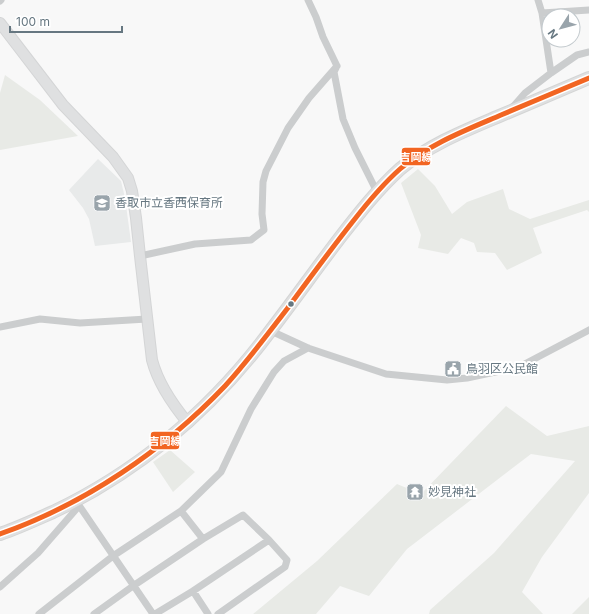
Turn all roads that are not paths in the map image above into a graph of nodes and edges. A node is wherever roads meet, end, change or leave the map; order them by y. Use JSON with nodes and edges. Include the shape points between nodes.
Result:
{"nodes":[{"id":1,"x":308,"y":0,"type":"edge"},
{"id":2,"x":538,"y":0,"type":"edge"},
{"id":3,"x":541,"y":10,"type":"edge"},
{"id":4,"x":0,"y":23,"type":"edge"},
{"id":5,"x":547,"y":48,"type":"edge"},
{"id":6,"x":589,"y":52,"type":"edge"},
{"id":7,"x":337,"y":66,"type":"junction"},
{"id":8,"x":551,"y":73,"type":"junction"},
{"id":9,"x":589,"y":78,"type":"edge"},
{"id":10,"x":508,"y":112,"type":"junction"},
{"id":11,"x":377,"y":192,"type":"junction"},
{"id":12,"x":140,"y":256,"type":"junction"},
{"id":13,"x":147,"y":319,"type":"junction"},
{"id":14,"x":0,"y":327,"type":"edge"},
{"id":15,"x":589,"y":330,"type":"edge"},
{"id":16,"x":271,"y":331,"type":"junction"},
{"id":17,"x":308,"y":348,"type":"junction"},
{"id":18,"x":188,"y":423,"type":"junction"},
{"id":19,"x":78,"y":504,"type":"junction"},
{"id":20,"x":181,"y":511,"type":"junction"},
{"id":21,"x":0,"y":534,"type":"edge"},
{"id":22,"x":203,"y":539,"type":"junction"},
{"id":23,"x":269,"y":540,"type":"junction"},
{"id":24,"x":113,"y":556,"type":"junction"},
{"id":25,"x":133,"y":586,"type":"junction"},
{"id":26,"x":0,"y":587,"type":"edge"},
{"id":27,"x":193,"y":591,"type":"junction"},
{"id":28,"x":39,"y":614,"type":"edge"},
{"id":29,"x":94,"y":614,"type":"edge"},
{"id":30,"x":154,"y":614,"type":"edge"},
{"id":31,"x":208,"y":614,"type":"edge"},
{"id":32,"x":218,"y":614,"type":"edge"}],
"edges":[{"from":1,"to":7,"type":"street"},
{"from":2,"to":3,"type":"street"},
{"from":4,"to":12,"type":"street","via":[[63,105],[113,157],[128,178]]},
{"from":5,"to":8,"type":"street"},
{"from":6,"to":8,"type":"street","via":[[577,55]]},
{"from":7,"to":11,"type":"street","via":[[334,72],[343,119]]},
{"from":7,"to":12,"type":"street","via":[[309,98],[288,128],[266,171],[263,182],[264,230],[251,240],[195,244]]},
{"from":8,"to":10,"type":"street","via":[[525,93]]},
{"from":9,"to":10,"type":"highway"},
{"from":10,"to":11,"type":"highway","via":[[442,142],[403,167]]},
{"from":11,"to":16,"type":"highway","via":[[317,267]]},
{"from":12,"to":13,"type":"street"},
{"from":13,"to":14,"type":"street","via":[[80,323],[40,319]]},
{"from":13,"to":18,"type":"street","via":[[155,372],[160,384]]},
{"from":15,"to":17,"type":"street","via":[[519,367],[447,380],[386,374]]},
{"from":16,"to":17,"type":"street"},
{"from":16,"to":18,"type":"highway","via":[[223,389]]},
{"from":17,"to":20,"type":"street","via":[[284,361],[274,372],[251,410],[221,472]]},
{"from":18,"to":19,"type":"highway","via":[[129,469]]},
{"from":19,"to":21,"type":"highway"},
{"from":19,"to":24,"type":"street"},
{"from":19,"to":26,"type":"street","via":[[38,552]]},
{"from":20,"to":22,"type":"street"},
{"from":20,"to":24,"type":"street"},
{"from":22,"to":23,"type":"street","via":[[243,515]]},
{"from":22,"to":25,"type":"street"},
{"from":23,"to":27,"type":"street"},
{"from":23,"to":32,"type":"street","via":[[287,560],[285,567]]},
{"from":24,"to":25,"type":"street"},
{"from":24,"to":28,"type":"street"},
{"from":25,"to":29,"type":"street"},
{"from":25,"to":30,"type":"street"},
{"from":27,"to":30,"type":"street"},
{"from":27,"to":31,"type":"street"}]}
